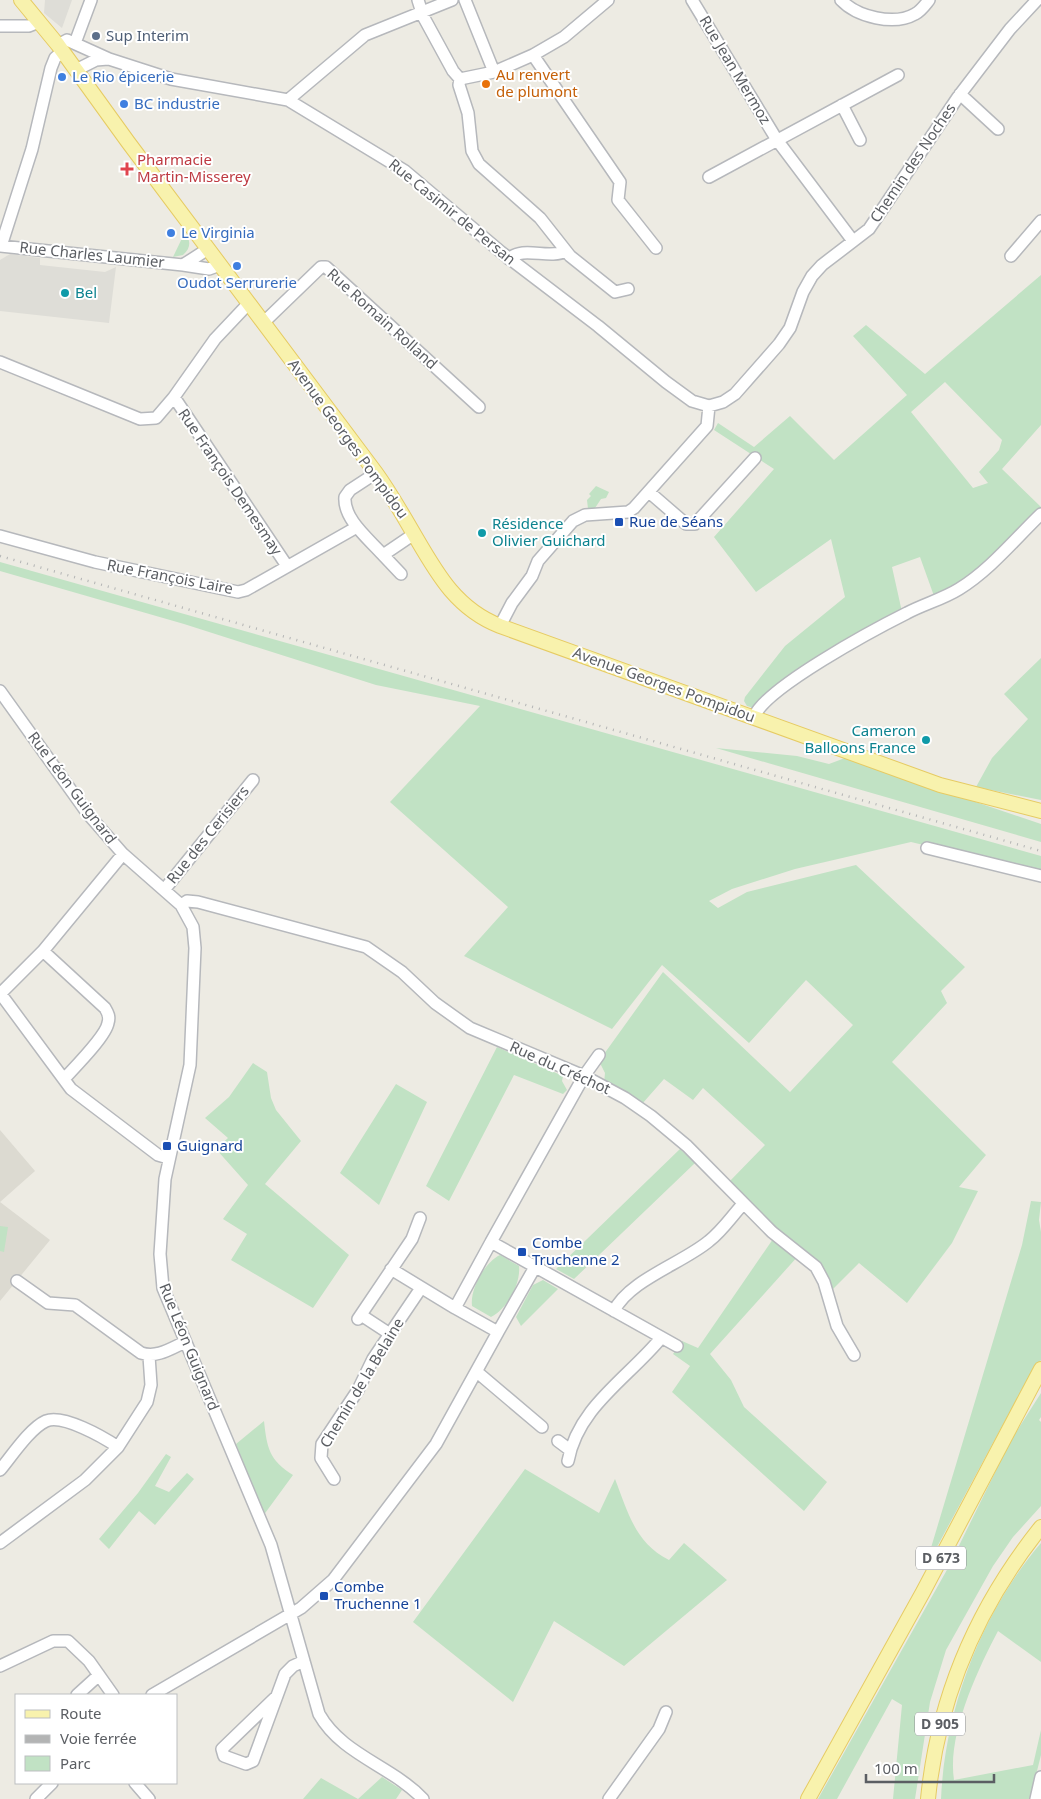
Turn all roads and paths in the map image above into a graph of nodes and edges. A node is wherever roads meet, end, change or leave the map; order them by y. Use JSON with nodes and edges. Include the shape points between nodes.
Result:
{"nodes":[{"id":1,"x":21,"y":0,"type":"edge"},
{"id":2,"x":90,"y":0,"type":"edge"},
{"id":3,"x":418,"y":0,"type":"edge"},
{"id":4,"x":452,"y":0,"type":"edge"},
{"id":5,"x":466,"y":0,"type":"edge"},
{"id":6,"x":608,"y":0,"type":"edge"},
{"id":7,"x":692,"y":0,"type":"edge"},
{"id":8,"x":841,"y":0,"type":"edge"},
{"id":9,"x":929,"y":0,"type":"edge"},
{"id":10,"x":1037,"y":0,"type":"edge"},
{"id":11,"x":422,"y":12,"type":"junction"},
{"id":12,"x":39,"y":22,"type":"junction"},
{"id":13,"x":0,"y":26,"type":"edge"},
{"id":14,"x":75,"y":42,"type":"junction"},
{"id":15,"x":60,"y":48,"type":"junction"},
{"id":16,"x":533,"y":55,"type":"junction"},
{"id":17,"x":109,"y":59,"type":"junction"},
{"id":18,"x":76,"y":70,"type":"junction"},
{"id":19,"x":494,"y":72,"type":"junction"},
{"id":20,"x":898,"y":75,"type":"dead end"},
{"id":21,"x":460,"y":78,"type":"junction"},
{"id":22,"x":960,"y":94,"type":"junction"},
{"id":23,"x":288,"y":100,"type":"junction"},
{"id":24,"x":842,"y":105,"type":"junction"},
{"id":25,"x":998,"y":129,"type":"dead end"},
{"id":26,"x":777,"y":140,"type":"junction"},
{"id":27,"x":860,"y":140,"type":"dead end"},
{"id":28,"x":709,"y":178,"type":"dead end"},
{"id":29,"x":1041,"y":221,"type":"edge"},
{"id":30,"x":853,"y":241,"type":"junction"},
{"id":31,"x":0,"y":246,"type":"edge"},
{"id":32,"x":656,"y":248,"type":"dead end"},
{"id":33,"x":208,"y":249,"type":"junction"},
{"id":34,"x":566,"y":251,"type":"junction"},
{"id":35,"x":1011,"y":256,"type":"dead end"},
{"id":36,"x":508,"y":259,"type":"junction"},
{"id":37,"x":220,"y":264,"type":"junction"},
{"id":38,"x":183,"y":265,"type":"junction"},
{"id":39,"x":628,"y":289,"type":"dead end"},
{"id":40,"x":248,"y":303,"type":"junction"},
{"id":41,"x":263,"y":323,"type":"junction"},
{"id":42,"x":0,"y":362,"type":"edge"},
{"id":43,"x":174,"y":397,"type":"junction"},
{"id":44,"x":709,"y":406,"type":"junction"},
{"id":45,"x":479,"y":407,"type":"dead end"},
{"id":46,"x":755,"y":458,"type":"dead end"},
{"id":47,"x":376,"y":473,"type":"junction"},
{"id":48,"x":649,"y":492,"type":"junction"},
{"id":49,"x":1041,"y":514,"type":"edge"},
{"id":50,"x":357,"y":527,"type":"junction"},
{"id":51,"x":414,"y":534,"type":"junction"},
{"id":52,"x":0,"y":536,"type":"edge"},
{"id":53,"x":383,"y":555,"type":"junction"},
{"id":54,"x":287,"y":566,"type":"junction"},
{"id":55,"x":401,"y":574,"type":"dead end"},
{"id":56,"x":500,"y":626,"type":"junction"},
{"id":57,"x":0,"y":691,"type":"edge"},
{"id":58,"x":754,"y":718,"type":"junction"},
{"id":59,"x":253,"y":780,"type":"dead end"},
{"id":60,"x":1041,"y":811,"type":"edge"},
{"id":61,"x":927,"y":848,"type":"dead end"},
{"id":62,"x":123,"y":854,"type":"junction"},
{"id":63,"x":1041,"y":876,"type":"edge"},
{"id":64,"x":164,"y":890,"type":"junction"},
{"id":65,"x":181,"y":905,"type":"junction"},
{"id":66,"x":43,"y":951,"type":"junction"},
{"id":67,"x":0,"y":993,"type":"edge"},
{"id":68,"x":599,"y":1055,"type":"dead end"},
{"id":69,"x":584,"y":1076,"type":"junction"},
{"id":70,"x":64,"y":1079,"type":"junction"},
{"id":71,"x":168,"y":1158,"type":"junction"},
{"id":72,"x":743,"y":1204,"type":"junction"},
{"id":73,"x":420,"y":1218,"type":"dead end"},
{"id":74,"x":491,"y":1242,"type":"junction"},
{"id":75,"x":535,"y":1267,"type":"junction"},
{"id":76,"x":391,"y":1269,"type":"junction"},
{"id":77,"x":17,"y":1281,"type":"dead end"},
{"id":78,"x":421,"y":1288,"type":"junction"},
{"id":79,"x":455,"y":1308,"type":"junction"},
{"id":80,"x":614,"y":1311,"type":"junction"},
{"id":81,"x":498,"y":1332,"type":"junction"},
{"id":82,"x":390,"y":1334,"type":"junction"},
{"id":83,"x":661,"y":1338,"type":"junction"},
{"id":84,"x":185,"y":1342,"type":"junction"},
{"id":85,"x":677,"y":1346,"type":"dead end"},
{"id":86,"x":854,"y":1355,"type":"dead end"},
{"id":87,"x":149,"y":1356,"type":"junction"},
{"id":88,"x":1041,"y":1369,"type":"edge"},
{"id":89,"x":477,"y":1372,"type":"junction"},
{"id":90,"x":1041,"y":1382,"type":"edge"},
{"id":91,"x":1023,"y":1405,"type":"junction"},
{"id":92,"x":542,"y":1426,"type":"dead end"},
{"id":93,"x":558,"y":1441,"type":"dead end"},
{"id":94,"x":118,"y":1447,"type":"junction"},
{"id":95,"x":0,"y":1470,"type":"edge"},
{"id":96,"x":334,"y":1479,"type":"dead end"},
{"id":97,"x":1041,"y":1527,"type":"edge"},
{"id":98,"x":0,"y":1543,"type":"edge"},
{"id":99,"x":291,"y":1613,"type":"junction"},
{"id":100,"x":304,"y":1661,"type":"junction"},
{"id":101,"x":0,"y":1666,"type":"edge"},
{"id":102,"x":99,"y":1675,"type":"junction"},
{"id":103,"x":78,"y":1694,"type":"edge"},
{"id":104,"x":112,"y":1694,"type":"edge"},
{"id":105,"x":154,"y":1694,"type":"edge"},
{"id":106,"x":277,"y":1696,"type":"junction"},
{"id":107,"x":666,"y":1712,"type":"dead end"},
{"id":108,"x":1041,"y":1777,"type":"edge"},
{"id":109,"x":51,"y":1784,"type":"edge"},
{"id":110,"x":137,"y":1784,"type":"edge"},
{"id":111,"x":144,"y":1797,"type":"edge"},
{"id":112,"x":36,"y":1799,"type":"edge"},
{"id":113,"x":423,"y":1799,"type":"edge"},
{"id":114,"x":609,"y":1799,"type":"edge"},
{"id":115,"x":808,"y":1799,"type":"edge"},
{"id":116,"x":928,"y":1799,"type":"edge"},
{"id":117,"x":1036,"y":1799,"type":"edge"}],
"edges":[{"from":1,"to":12,"type":"main road","name":"Avenue Georges Pompidou"},
{"from":2,"to":14,"type":"street"},
{"from":3,"to":11,"type":"street"},
{"from":4,"to":11,"type":"street"},
{"from":5,"to":19,"type":"street"},
{"from":6,"to":16,"type":"street","via":[[564,37]]},
{"from":7,"to":26,"type":"street","name":"Rue Jean Mermoz"},
{"from":8,"to":9,"type":"street","via":[[858,14],[896,18],[917,13]]},
{"from":10,"to":22,"type":"street","name":"Chemin des Noches","via":[[1010,29]]},
{"from":11,"to":21,"type":"street","via":[[453,71]]},
{"from":11,"to":23,"type":"street","via":[[365,35]]},
{"from":12,"to":13,"type":"street","via":[[29,26]]},
{"from":12,"to":15,"type":"main road","name":"Avenue Georges Pompidou"},
{"from":14,"to":15,"type":"street","via":[[67,40]]},
{"from":14,"to":17,"type":"street","name":"Rue Casimir de Persan"},
{"from":15,"to":18,"type":"main road","name":"Avenue Georges Pompidou"},
{"from":15,"to":31,"type":"street","via":[[51,68],[32,149]]},
{"from":16,"to":19,"type":"street"},
{"from":16,"to":32,"type":"street","via":[[620,182],[618,200]]},
{"from":17,"to":18,"type":"street","via":[[96,60]]},
{"from":17,"to":23,"type":"street","name":"Rue Casimir de Persan","via":[[182,83]]},
{"from":18,"to":33,"type":"main road","name":"Avenue Georges Pompidou"},
{"from":19,"to":21,"type":"street"},
{"from":20,"to":24,"type":"street","name":"Rue Jean Mermoz"},
{"from":21,"to":34,"type":"street","via":[[474,157],[548,227]]},
{"from":22,"to":25,"type":"street"},
{"from":22,"to":30,"type":"street","name":"Chemin des Noches","via":[[869,229]]},
{"from":23,"to":36,"type":"street","name":"Rue Casimir de Persan","via":[[398,167]]},
{"from":24,"to":26,"type":"street","name":"Rue Jean Mermoz"},
{"from":24,"to":27,"type":"street"},
{"from":26,"to":28,"type":"street","name":"Rue Jean Mermoz"},
{"from":26,"to":30,"type":"street","name":"Rue Jean Mermoz"},
{"from":29,"to":35,"type":"street"},
{"from":30,"to":44,"type":"street","name":"Chemin des Noches","via":[[812,276],[790,328],[764,363],[729,398]]},
{"from":31,"to":38,"type":"street","name":"Rue Charles Laumier"},
{"from":33,"to":37,"type":"main road","name":"Avenue Georges Pompidou"},
{"from":33,"to":38,"type":"street","name":"Rue Charles Laumier"},
{"from":34,"to":36,"type":"street","via":[[556,255],[520,253]]},
{"from":34,"to":39,"type":"street","via":[[615,292]]},
{"from":36,"to":44,"type":"street","name":"Rue Casimir de Persan","via":[[682,394]]},
{"from":37,"to":38,"type":"street","name":"Rue Charles Laumier","via":[[209,269]]},
{"from":37,"to":40,"type":"main road","name":"Avenue Georges Pompidou"},
{"from":40,"to":41,"type":"main road","name":"Avenue Georges Pompidou"},
{"from":40,"to":43,"type":"street","name":"Rue François Demesmay","via":[[215,339]]},
{"from":41,"to":45,"type":"street","name":"Rue Romain Rolland","via":[[321,267],[326,267]]},
{"from":41,"to":47,"type":"main road","name":"Avenue Georges Pompidou"},
{"from":42,"to":43,"type":"street","via":[[140,419],[156,418]]},
{"from":43,"to":54,"type":"street","name":"Rue François Demesmay"},
{"from":44,"to":48,"type":"street","via":[[707,426]]},
{"from":46,"to":48,"type":"street","via":[[695,524],[686,524]]},
{"from":47,"to":50,"type":"street","via":[[345,496],[346,506]]},
{"from":47,"to":51,"type":"main road","name":"Avenue Georges Pompidou"},
{"from":48,"to":56,"type":"street","via":[[628,512],[585,515],[573,521],[538,561]]},
{"from":49,"to":58,"type":"street","via":[[966,584],[885,625],[787,683],[763,702]]},
{"from":50,"to":53,"type":"street"},
{"from":50,"to":54,"type":"street","name":"Rue François Laire"},
{"from":51,"to":53,"type":"street"},
{"from":51,"to":56,"type":"main road","name":"Avenue Georges Pompidou","via":[[450,592],[469,610]]},
{"from":52,"to":54,"type":"street","name":"Rue François Laire","via":[[95,562],[238,592]]},
{"from":53,"to":55,"type":"street"},
{"from":56,"to":58,"type":"main road","name":"Avenue Georges Pompidou"},
{"from":57,"to":62,"type":"street","name":"Rue Léon Guignard","via":[[88,814]]},
{"from":58,"to":60,"type":"main road","name":"Avenue Georges Pompidou","via":[[955,790]]},
{"from":59,"to":64,"type":"street","name":"Rue des Cerisiers"},
{"from":61,"to":63,"type":"street"},
{"from":62,"to":64,"type":"street","name":"Rue Léon Guignard"},
{"from":62,"to":66,"type":"street"},
{"from":64,"to":65,"type":"street","name":"Rue Léon Guignard"},
{"from":65,"to":69,"type":"street","name":"Rue du Créchot","via":[[187,901],[198,902],[357,943],[402,972],[435,1003],[470,1028]]},
{"from":65,"to":71,"type":"street","name":"Rue Léon Guignard","via":[[195,938],[190,1065]]},
{"from":66,"to":67,"type":"street"},
{"from":66,"to":70,"type":"street","via":[[105,1008],[109,1016],[107,1028]]},
{"from":67,"to":70,"type":"street"},
{"from":68,"to":69,"type":"street"},
{"from":69,"to":72,"type":"street","name":"Rue du Créchot","via":[[650,1116],[687,1146]]},
{"from":69,"to":74,"type":"street"},
{"from":70,"to":71,"type":"street","via":[[71,1089],[158,1155]]},
{"from":71,"to":84,"type":"street","name":"Rue Léon Guignard","via":[[160,1266],[167,1299]]},
{"from":72,"to":80,"type":"street","via":[[709,1241],[653,1276],[622,1299]]},
{"from":72,"to":86,"type":"street","name":"Rue du Créchot","via":[[816,1267],[824,1282],[837,1326]]},
{"from":73,"to":76,"type":"street","via":[[412,1239]]},
{"from":74,"to":75,"type":"street"},
{"from":74,"to":79,"type":"street"},
{"from":75,"to":80,"type":"street"},
{"from":75,"to":81,"type":"street"},
{"from":76,"to":78,"type":"street"},
{"from":76,"to":82,"type":"street","via":[[360,1317]]},
{"from":77,"to":87,"type":"street","via":[[48,1303],[74,1305]]},
{"from":78,"to":79,"type":"street"},
{"from":78,"to":82,"type":"street","name":"Chemin de la Belaine"},
{"from":79,"to":81,"type":"street"},
{"from":80,"to":83,"type":"street"},
{"from":81,"to":89,"type":"street"},
{"from":82,"to":96,"type":"street","name":"Chemin de la Belaine","via":[[321,1448],[322,1461]]},
{"from":83,"to":85,"type":"street"},
{"from":83,"to":93,"type":"street","via":[[595,1405],[583,1422],[569,1456]]},
{"from":84,"to":87,"type":"street"},
{"from":84,"to":99,"type":"street","name":"Rue Léon Guignard","via":[[271,1545]]},
{"from":87,"to":94,"type":"street","via":[[151,1385],[147,1402]]},
{"from":88,"to":91,"type":"main road","number":"D 673"},
{"from":89,"to":92,"type":"street"},
{"from":89,"to":99,"type":"street","via":[[436,1444],[349,1560],[321,1591]]},
{"from":90,"to":91,"type":"main road","number":"D 673"},
{"from":91,"to":115,"type":"main road","number":"D 673"},
{"from":94,"to":95,"type":"street","via":[[96,1433],[63,1422],[45,1421]]},
{"from":94,"to":98,"type":"street","via":[[85,1480]]},
{"from":97,"to":116,"type":"main road","number":"D 905","via":[[994,1594],[964,1653],[935,1746]]},
{"from":99,"to":100,"type":"street","name":"Rue Léon Guignard"},
{"from":99,"to":105,"type":"street"},
{"from":100,"to":106,"type":"street","via":[[287,1671]]},
{"from":100,"to":113,"type":"street","name":"Rue Léon Guignard","via":[[316,1708],[327,1727],[349,1747],[399,1778]]},
{"from":101,"to":102,"type":"street","via":[[53,1641],[63,1640],[72,1643]]},
{"from":102,"to":103,"type":"street"},
{"from":102,"to":104,"type":"street"},
{"from":106,"to":106,"type":"street","via":[[253,1761],[246,1764],[224,1756],[222,1748]]},
{"from":107,"to":114,"type":"street","via":[[656,1734]]},
{"from":108,"to":117,"type":"street"},
{"from":109,"to":112,"type":"street"},
{"from":110,"to":111,"type":"street"}]}
